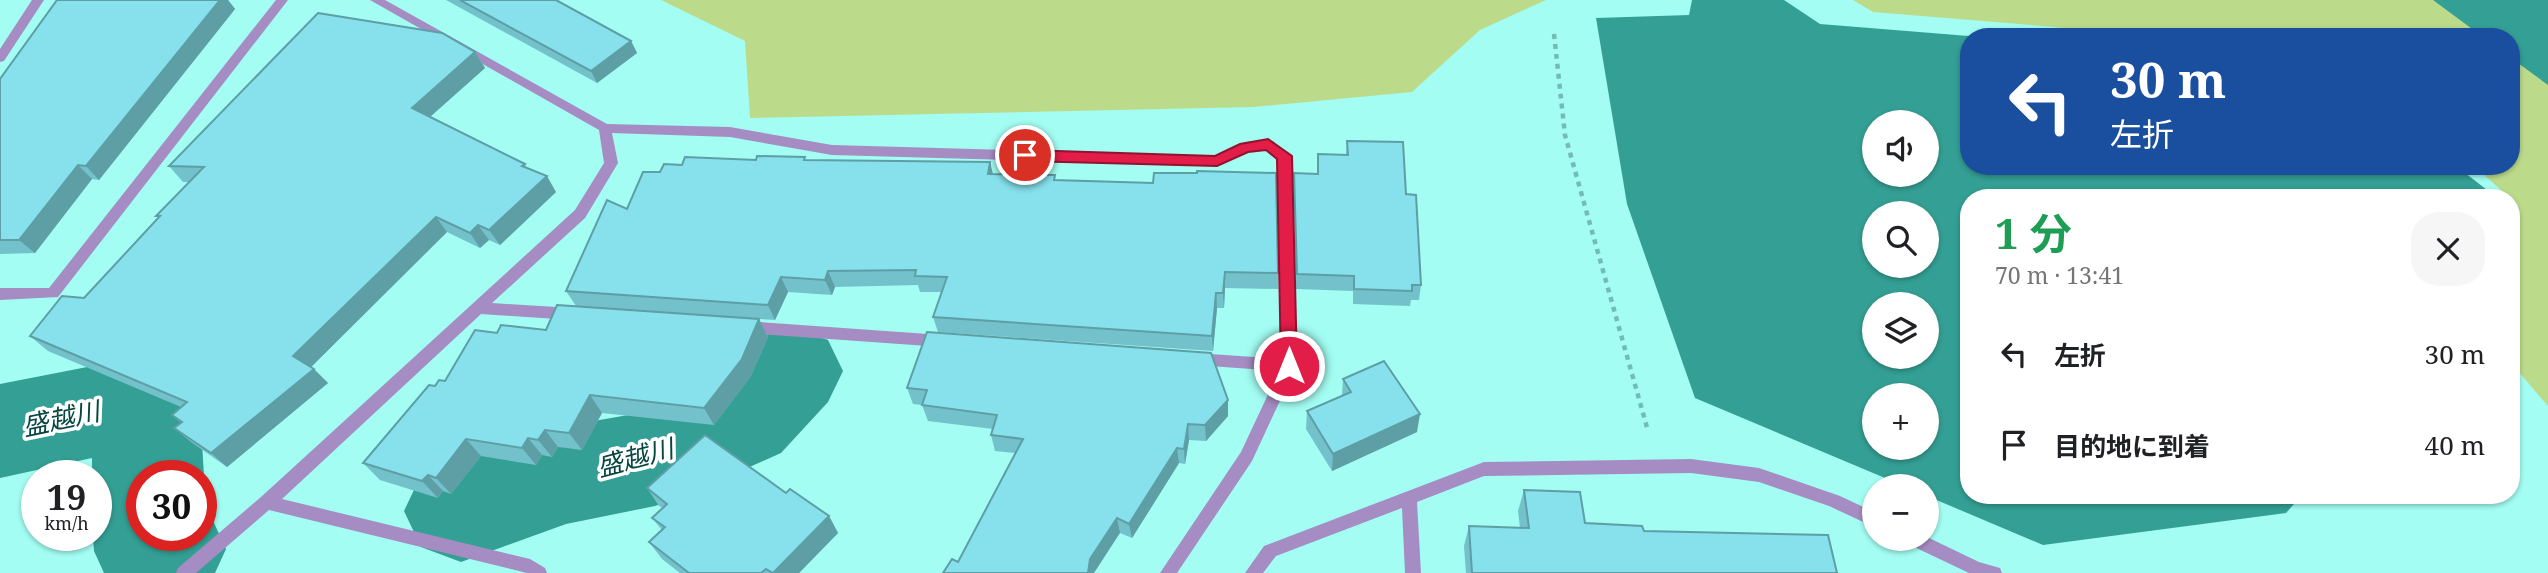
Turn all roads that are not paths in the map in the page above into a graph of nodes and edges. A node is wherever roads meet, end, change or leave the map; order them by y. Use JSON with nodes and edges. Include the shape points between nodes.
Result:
{"nodes":[{"id":1,"x":38,"y":0,"type":"edge"},
{"id":2,"x":282,"y":0,"type":"edge"},
{"id":3,"x":376,"y":0,"type":"edge"},
{"id":4,"x":0,"y":58,"type":"edge"},
{"id":5,"x":605,"y":128,"type":"junction"},
{"id":6,"x":0,"y":294,"type":"edge"},
{"id":7,"x":481,"y":308,"type":"junction"},
{"id":8,"x":592,"y":316,"type":"edge"},
{"id":9,"x":732,"y":326,"type":"edge"},
{"id":10,"x":954,"y":342,"type":"edge"},
{"id":11,"x":1177,"y":358,"type":"edge"},
{"id":12,"x":1289,"y":366,"type":"junction"},
{"id":13,"x":1409,"y":499,"type":"junction"},
{"id":14,"x":267,"y":502,"type":"junction"},
{"id":15,"x":1862,"y":514,"type":"edge"},
{"id":16,"x":1939,"y":551,"type":"edge"},
{"id":17,"x":184,"y":573,"type":"edge"},
{"id":18,"x":539,"y":573,"type":"edge"},
{"id":19,"x":1168,"y":573,"type":"edge"},
{"id":20,"x":1253,"y":573,"type":"edge"},
{"id":21,"x":1413,"y":573,"type":"edge"},
{"id":22,"x":1994,"y":573,"type":"edge"}],
"edges":[{"from":1,"to":4,"type":"street"},
{"from":2,"to":6,"type":"street","via":[[53,293]]},
{"from":3,"to":5,"type":"street"},
{"from":5,"to":7,"type":"street","via":[[611,163],[580,214]]},
{"from":5,"to":12,"type":"street","via":[[730,132],[832,150],[1217,161],[1268,144],[1284,156]]},
{"from":7,"to":8,"type":"street"},
{"from":7,"to":14,"type":"street"},
{"from":9,"to":10,"type":"street"},
{"from":11,"to":12,"type":"street"},
{"from":12,"to":19,"type":"street","via":[[1247,456]]},
{"from":13,"to":15,"type":"street","via":[[1484,470],[1691,466],[1759,475]]},
{"from":13,"to":20,"type":"street","via":[[1270,551]]},
{"from":13,"to":21,"type":"street"},
{"from":14,"to":17,"type":"street"},
{"from":14,"to":18,"type":"street","via":[[530,566]]},
{"from":16,"to":22,"type":"street"}]}
